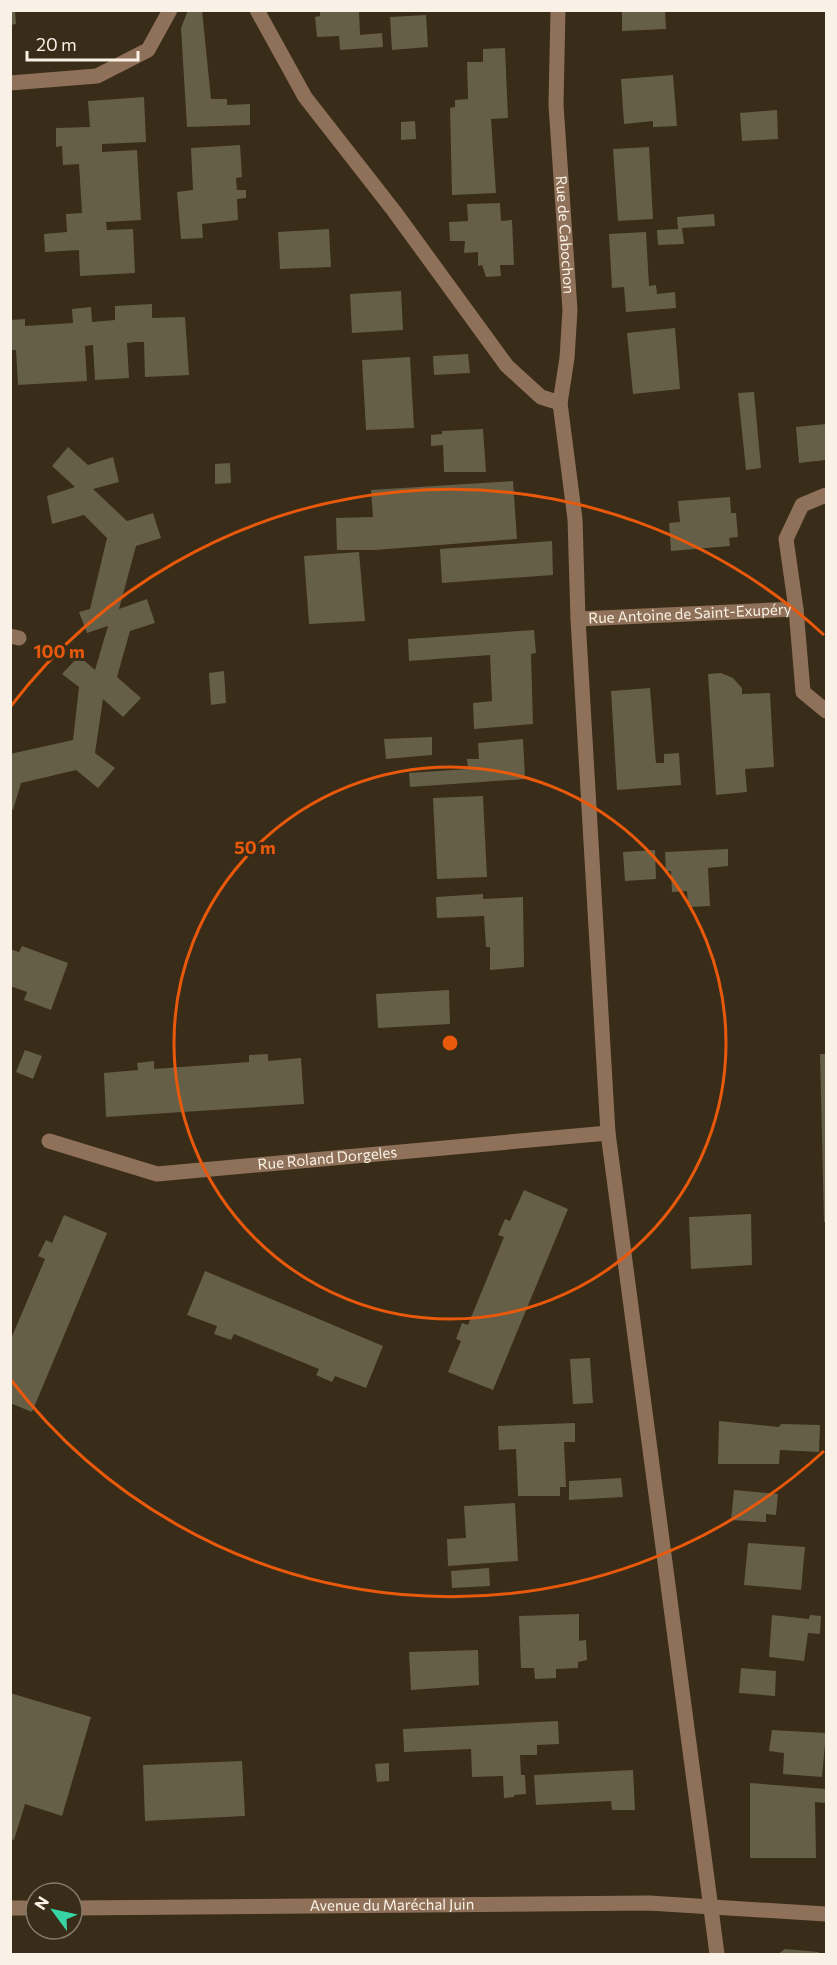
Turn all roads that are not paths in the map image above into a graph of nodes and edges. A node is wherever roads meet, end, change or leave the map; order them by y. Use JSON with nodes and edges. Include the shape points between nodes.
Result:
{"nodes":[{"id":1,"x":170,"y":10,"type":"edge"},
{"id":2,"x":257,"y":10,"type":"edge"},
{"id":3,"x":558,"y":10,"type":"edge"},
{"id":4,"x":10,"y":83,"type":"edge"},
{"id":5,"x":560,"y":403,"type":"junction"},
{"id":6,"x":826,"y":495,"type":"edge"},
{"id":7,"x":796,"y":609,"type":"junction"},
{"id":8,"x":578,"y":619,"type":"junction"},
{"id":9,"x":826,"y":711,"type":"edge"},
{"id":10,"x":608,"y":1133,"type":"junction"},
{"id":11,"x":49,"y":1141,"type":"dead end"},
{"id":12,"x":711,"y":1906,"type":"junction"},
{"id":13,"x":84,"y":1908,"type":"edge"},
{"id":14,"x":826,"y":1914,"type":"edge"},
{"id":15,"x":717,"y":1954,"type":"edge"}],
"edges":[{"from":1,"to":4,"type":"street","via":[[148,50],[97,76]]},
{"from":2,"to":5,"type":"street","via":[[305,97],[507,366],[541,397]]},
{"from":3,"to":5,"type":"street","name":"Rue de Cabochon","via":[[556,105],[570,310]]},
{"from":5,"to":8,"type":"street","name":"Rue de Cabochon","via":[[575,519]]},
{"from":6,"to":7,"type":"street","via":[[802,505],[786,539]]},
{"from":7,"to":8,"type":"street","name":"Rue Antoine de Saint-Exupéry"},
{"from":7,"to":9,"type":"street","name":"Rue Antoine de Saint-Exupéry","via":[[803,692]]},
{"from":8,"to":10,"type":"street","name":"Rue de Cabochon"},
{"from":10,"to":11,"type":"street","name":"Rue Roland Dorgeles","via":[[158,1174]]},
{"from":10,"to":12,"type":"street","name":"Rue de Cabochon"},
{"from":12,"to":13,"type":"street","name":"Avenue du Maréchal Juin","via":[[649,1903]]},
{"from":12,"to":14,"type":"street","name":"Avenue du Maréchal Juin"},
{"from":12,"to":15,"type":"street","name":"Rue de Cabochon"}]}
